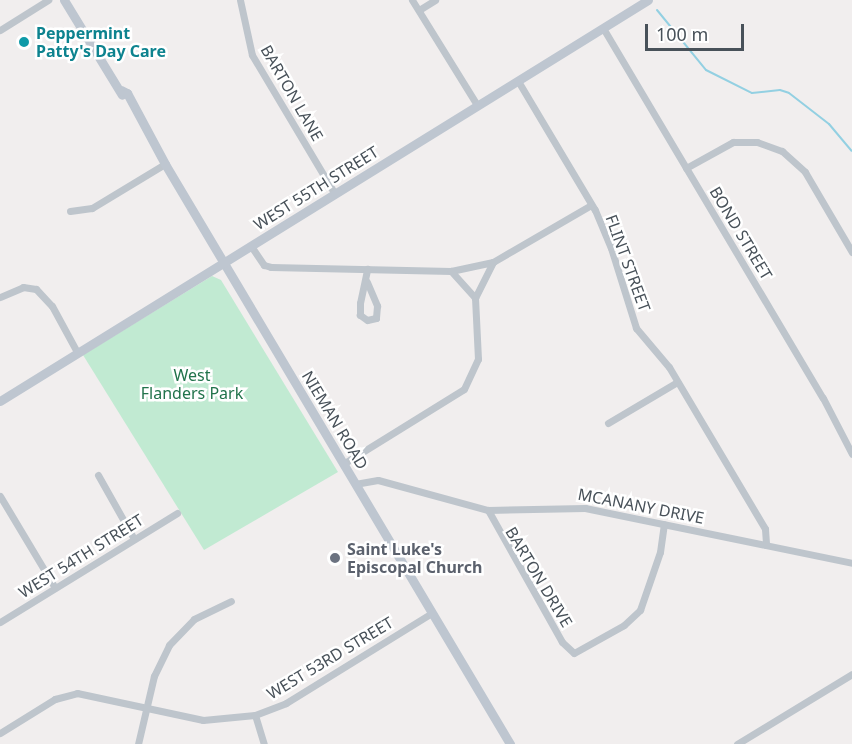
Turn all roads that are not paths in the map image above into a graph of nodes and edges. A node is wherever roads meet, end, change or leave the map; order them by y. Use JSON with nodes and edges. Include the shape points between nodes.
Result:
{"nodes":[{"id":1,"x":48,"y":0,"type":"edge"},
{"id":2,"x":64,"y":0,"type":"edge"},
{"id":3,"x":240,"y":0,"type":"edge"},
{"id":4,"x":412,"y":0,"type":"edge"},
{"id":5,"x":435,"y":0,"type":"edge"},
{"id":6,"x":648,"y":0,"type":"edge"},
{"id":7,"x":419,"y":10,"type":"junction"},
{"id":8,"x":603,"y":28,"type":"junction"},
{"id":9,"x":0,"y":30,"type":"edge"},
{"id":10,"x":518,"y":81,"type":"junction"},
{"id":11,"x":477,"y":105,"type":"junction"},
{"id":12,"x":165,"y":164,"type":"junction"},
{"id":13,"x":686,"y":168,"type":"junction"},
{"id":14,"x":335,"y":194,"type":"junction"},
{"id":15,"x":591,"y":205,"type":"junction"},
{"id":16,"x":70,"y":211,"type":"dead end"},
{"id":17,"x":250,"y":246,"type":"junction"},
{"id":18,"x":852,"y":252,"type":"edge"},
{"id":19,"x":224,"y":261,"type":"junction"},
{"id":20,"x":493,"y":262,"type":"junction"},
{"id":21,"x":367,"y":269,"type":"junction"},
{"id":22,"x":451,"y":271,"type":"junction"},
{"id":23,"x":367,"y":282,"type":"junction"},
{"id":24,"x":0,"y":297,"type":"edge"},
{"id":25,"x":475,"y":298,"type":"junction"},
{"id":26,"x":77,"y":352,"type":"junction"},
{"id":27,"x":677,"y":382,"type":"junction"},
{"id":28,"x":0,"y":401,"type":"edge"},
{"id":29,"x":608,"y":423,"type":"dead end"},
{"id":30,"x":852,"y":454,"type":"edge"},
{"id":31,"x":343,"y":464,"type":"junction"},
{"id":32,"x":98,"y":475,"type":"dead end"},
{"id":33,"x":355,"y":484,"type":"junction"},
{"id":34,"x":0,"y":496,"type":"edge"},
{"id":35,"x":488,"y":510,"type":"junction"},
{"id":36,"x":177,"y":513,"type":"dead end"},
{"id":37,"x":664,"y":524,"type":"junction"},
{"id":38,"x":135,"y":539,"type":"junction"},
{"id":39,"x":766,"y":545,"type":"junction"},
{"id":40,"x":852,"y":563,"type":"edge"},
{"id":41,"x":55,"y":588,"type":"junction"},
{"id":42,"x":231,"y":601,"type":"dead end"},
{"id":43,"x":432,"y":613,"type":"junction"},
{"id":44,"x":0,"y":622,"type":"edge"},
{"id":45,"x":852,"y":674,"type":"edge"},
{"id":46,"x":147,"y":707,"type":"junction"},
{"id":47,"x":255,"y":715,"type":"junction"},
{"id":48,"x":0,"y":733,"type":"edge"},
{"id":49,"x":138,"y":744,"type":"edge"},
{"id":50,"x":264,"y":744,"type":"edge"},
{"id":51,"x":510,"y":744,"type":"edge"},
{"id":52,"x":737,"y":744,"type":"edge"}],
"edges":[{"from":1,"to":9,"type":"street"},
{"from":2,"to":12,"type":"main road","name":"NIEMAN ROAD"},
{"from":3,"to":14,"type":"street","name":"BARTON LANE","via":[[252,55]]},
{"from":4,"to":7,"type":"street"},
{"from":5,"to":7,"type":"street"},
{"from":6,"to":8,"type":"main road","name":"WEST 55TH STREET"},
{"from":7,"to":11,"type":"street"},
{"from":8,"to":10,"type":"main road","name":"WEST 55TH STREET"},
{"from":8,"to":13,"type":"street","name":"BOND STREET"},
{"from":10,"to":11,"type":"main road","name":"WEST 55TH STREET"},
{"from":10,"to":15,"type":"street","name":"FLINT STREET"},
{"from":11,"to":14,"type":"main road","name":"WEST 55TH STREET"},
{"from":12,"to":16,"type":"street","via":[[92,208]]},
{"from":12,"to":19,"type":"main road","name":"NIEMAN ROAD"},
{"from":13,"to":18,"type":"street","via":[[733,142],[757,142],[782,151],[805,172]]},
{"from":13,"to":30,"type":"street","name":"BOND STREET"},
{"from":14,"to":17,"type":"main road","name":"WEST 55TH STREET"},
{"from":15,"to":20,"type":"street"},
{"from":15,"to":27,"type":"street","name":"FLINT STREET","via":[[611,248],[636,328]]},
{"from":17,"to":19,"type":"main road","name":"WEST 55TH STREET"},
{"from":17,"to":21,"type":"street","via":[[264,265],[271,267]]},
{"from":19,"to":26,"type":"main road","name":"WEST 55TH STREET"},
{"from":19,"to":31,"type":"main road","name":"NIEMAN ROAD"},
{"from":20,"to":22,"type":"street"},
{"from":20,"to":25,"type":"street"},
{"from":21,"to":22,"type":"street"},
{"from":21,"to":23,"type":"street"},
{"from":22,"to":25,"type":"street"},
{"from":23,"to":23,"type":"street","via":[[360,315],[367,320],[376,318],[377,306]]},
{"from":24,"to":26,"type":"street","via":[[23,287],[36,289],[52,306]]},
{"from":25,"to":31,"type":"street","via":[[478,359],[469,383],[447,402]]},
{"from":26,"to":28,"type":"main road","name":"WEST 55TH STREET"},
{"from":27,"to":29,"type":"street"},
{"from":27,"to":39,"type":"street","name":"FLINT STREET","via":[[765,529]]},
{"from":31,"to":33,"type":"main road","name":"NIEMAN ROAD"},
{"from":32,"to":38,"type":"street"},
{"from":33,"to":35,"type":"street","name":"MCANANY DRIVE","via":[[378,480]]},
{"from":33,"to":43,"type":"main road","name":"NIEMAN ROAD"},
{"from":34,"to":41,"type":"street"},
{"from":35,"to":37,"type":"street","name":"MCANANY DRIVE","via":[[563,506]]},
{"from":35,"to":37,"type":"street","name":"BARTON DRIVE","via":[[495,530],[562,642],[574,653],[624,625],[640,610],[660,552]]},
{"from":36,"to":38,"type":"street","name":"WEST 54TH STREET"},
{"from":37,"to":39,"type":"street","name":"MCANANY DRIVE"},
{"from":38,"to":41,"type":"street","name":"WEST 54TH STREET"},
{"from":39,"to":40,"type":"street","name":"MCANANY DRIVE"},
{"from":41,"to":44,"type":"street","name":"WEST 54TH STREET"},
{"from":42,"to":46,"type":"street","via":[[194,620],[169,645],[154,676]]},
{"from":43,"to":47,"type":"street","name":"WEST 53RD STREET","via":[[286,703]]},
{"from":43,"to":51,"type":"main road","name":"NIEMAN ROAD"},
{"from":45,"to":52,"type":"street"},
{"from":46,"to":47,"type":"street","name":"WEST 53RD STREET","via":[[203,720]]},
{"from":46,"to":48,"type":"street","name":"WEST 53RD STREET","via":[[94,694],[64,696]]},
{"from":46,"to":49,"type":"street"},
{"from":47,"to":50,"type":"street"}]}
